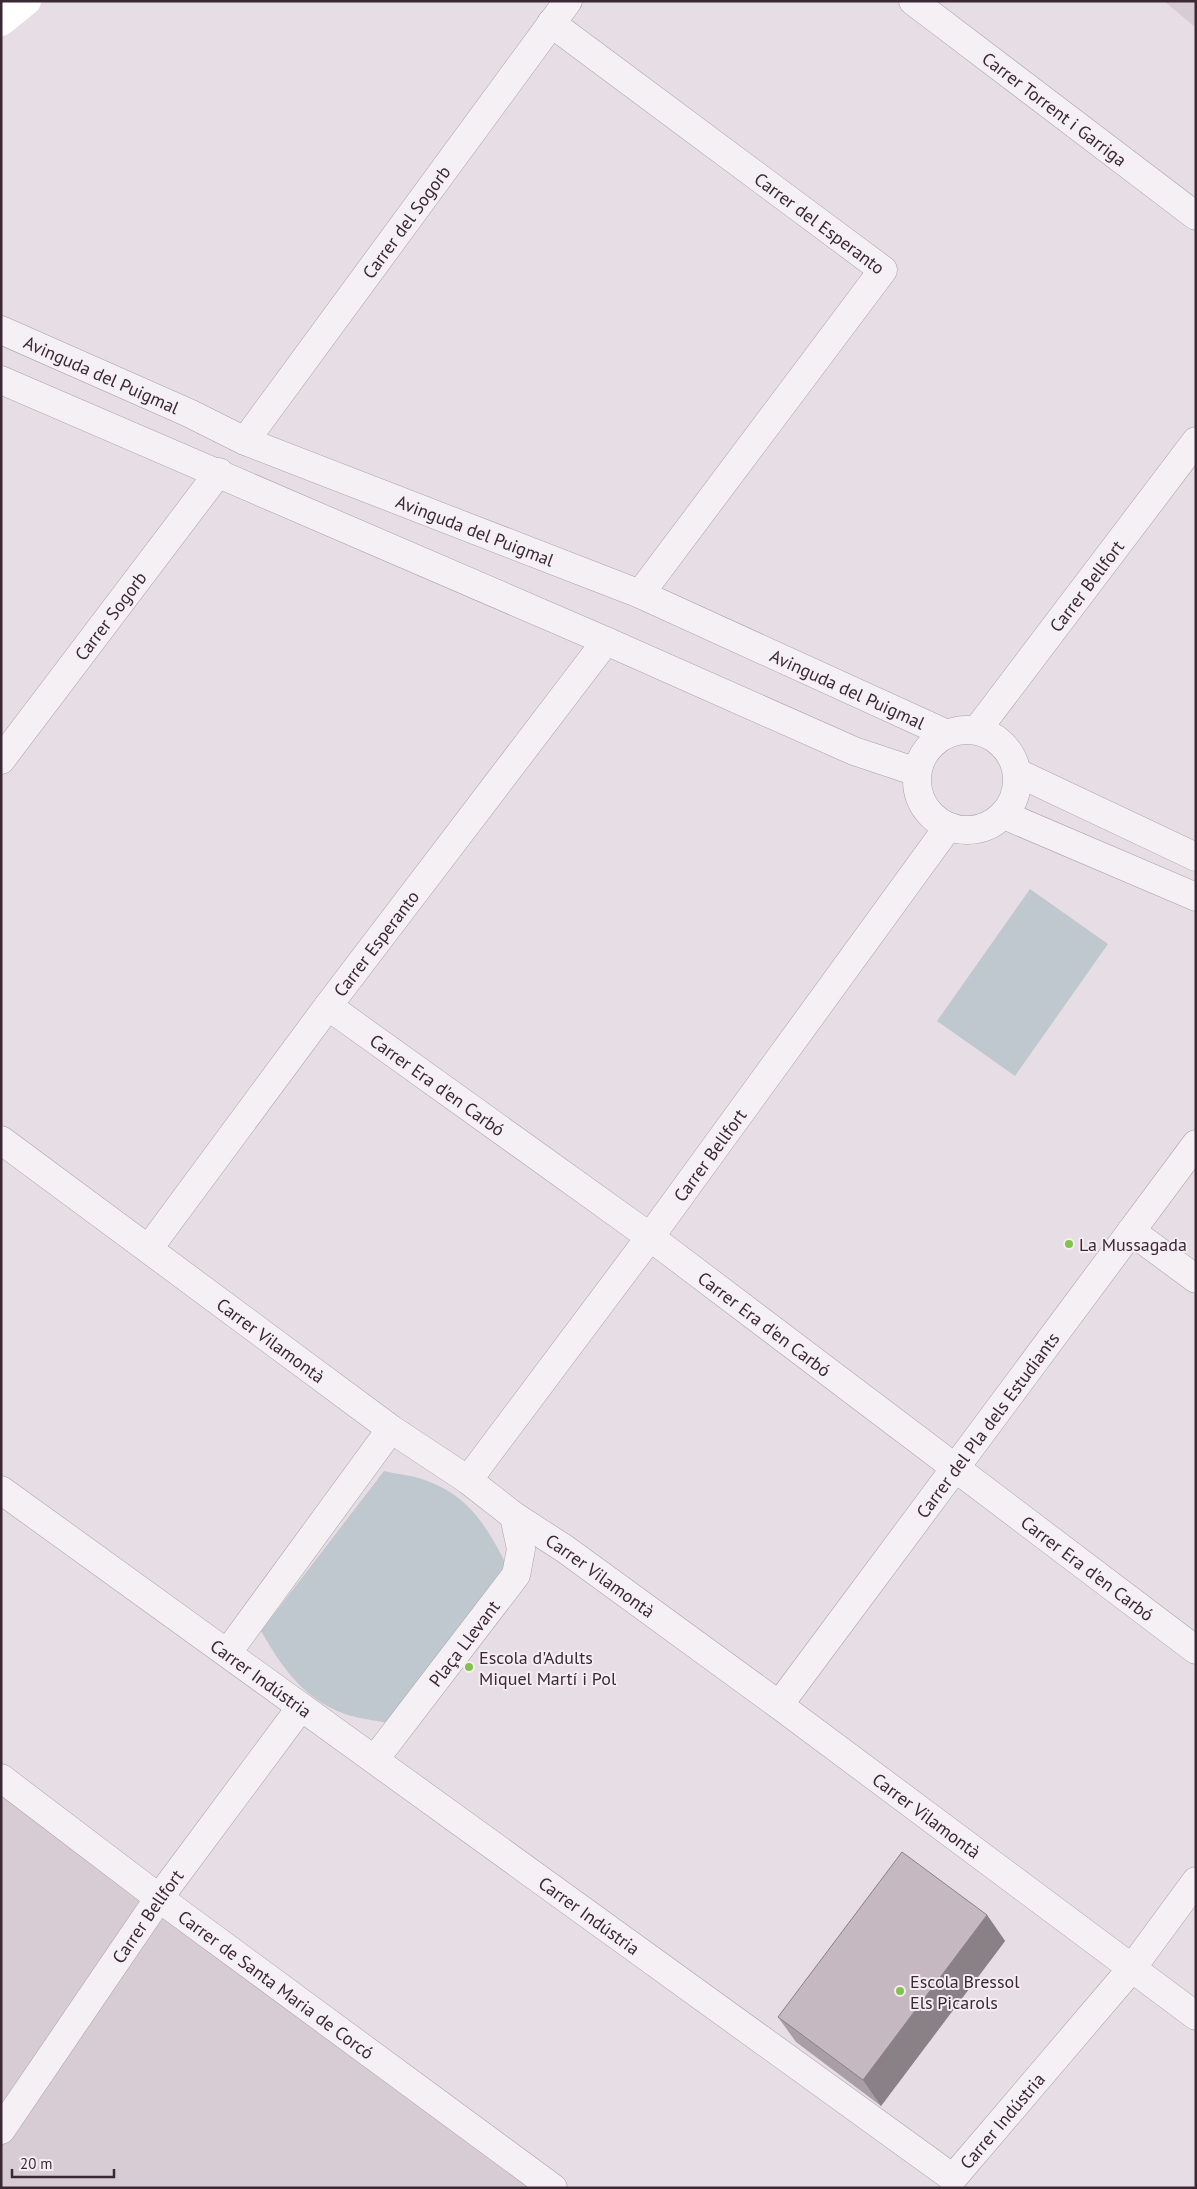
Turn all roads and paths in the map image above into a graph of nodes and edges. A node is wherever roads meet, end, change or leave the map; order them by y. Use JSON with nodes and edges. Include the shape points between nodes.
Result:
{"nodes":[{"id":1,"x":27,"y":1,"type":"edge"},
{"id":2,"x":568,"y":1,"type":"edge"},
{"id":3,"x":913,"y":1,"type":"edge"},
{"id":4,"x":1,"y":22,"type":"edge"},
{"id":5,"x":551,"y":24,"type":"junction"},
{"id":6,"x":1196,"y":216,"type":"edge"},
{"id":7,"x":1,"y":330,"type":"edge"},
{"id":8,"x":1,"y":380,"type":"edge"},
{"id":9,"x":245,"y":441,"type":"junction"},
{"id":10,"x":1196,"y":441,"type":"edge"},
{"id":11,"x":219,"y":472,"type":"junction"},
{"id":12,"x":640,"y":594,"type":"junction"},
{"id":13,"x":606,"y":640,"type":"junction"},
{"id":14,"x":977,"y":730,"type":"junction"},
{"id":15,"x":947,"y":734,"type":"junction"},
{"id":16,"x":1,"y":760,"type":"edge"},
{"id":17,"x":917,"y":772,"type":"junction"},
{"id":18,"x":1018,"y":773,"type":"junction"},
{"id":19,"x":1004,"y":815,"type":"junction"},
{"id":20,"x":948,"y":827,"type":"junction"},
{"id":21,"x":1196,"y":857,"type":"edge"},
{"id":22,"x":1196,"y":897,"type":"edge"},
{"id":23,"x":328,"y":1006,"type":"junction"},
{"id":24,"x":1,"y":1140,"type":"edge"},
{"id":25,"x":1196,"y":1144,"type":"edge"},
{"id":26,"x":1131,"y":1231,"type":"junction"},
{"id":27,"x":650,"y":1237,"type":"junction"},
{"id":28,"x":149,"y":1248,"type":"junction"},
{"id":29,"x":1196,"y":1278,"type":"edge"},
{"id":30,"x":391,"y":1429,"type":"junction"},
{"id":31,"x":954,"y":1469,"type":"junction"},
{"id":32,"x":468,"y":1480,"type":"junction"},
{"id":33,"x":1,"y":1490,"type":"edge"},
{"id":34,"x":514,"y":1516,"type":"junction"},
{"id":35,"x":1196,"y":1650,"type":"edge"},
{"id":36,"x":228,"y":1652,"type":"junction"},
{"id":37,"x":779,"y":1705,"type":"junction"},
{"id":38,"x":301,"y":1707,"type":"junction"},
{"id":39,"x":375,"y":1759,"type":"junction"},
{"id":40,"x":1,"y":1778,"type":"edge"},
{"id":41,"x":1196,"y":1881,"type":"edge"},
{"id":42,"x":159,"y":1898,"type":"junction"},
{"id":43,"x":1132,"y":1968,"type":"junction"},
{"id":44,"x":1196,"y":2016,"type":"edge"},
{"id":45,"x":1,"y":2130,"type":"edge"},
{"id":46,"x":553,"y":2188,"type":"edge"}],
"edges":[{"from":1,"to":4,"type":"street"},
{"from":2,"to":5,"type":"street","name":"Carrer del Sogorb"},
{"from":3,"to":6,"type":"street","name":"Carrer Torrent i Garriga"},
{"from":5,"to":9,"type":"street","name":"Carrer del Sogorb"},
{"from":5,"to":12,"type":"street","name":"Carrer del Esperanto","via":[[883,270]]},
{"from":7,"to":9,"type":"street","name":"Avinguda del Puigmal","via":[[190,413]]},
{"from":8,"to":11,"type":"street"},
{"from":9,"to":12,"type":"street","name":"Avinguda del Puigmal"},
{"from":10,"to":14,"type":"street","name":"Carrer Bellfort"},
{"from":11,"to":13,"type":"street"},
{"from":11,"to":16,"type":"street","name":"Carrer Sogorb"},
{"from":12,"to":15,"type":"street","name":"Avinguda del Puigmal"},
{"from":13,"to":17,"type":"street","via":[[854,752]]},
{"from":13,"to":23,"type":"street","name":"Carrer Esperanto"},
{"from":14,"to":15,"type":"street"},
{"from":14,"to":18,"type":"street","via":[[1004,746]]},
{"from":15,"to":17,"type":"street","via":[[928,749]]},
{"from":17,"to":20,"type":"street","via":[[923,805]]},
{"from":18,"to":19,"type":"street","via":[[1013,803]]},
{"from":18,"to":21,"type":"street"},
{"from":19,"to":20,"type":"street","via":[[978,830]]},
{"from":19,"to":22,"type":"street"},
{"from":20,"to":27,"type":"street","name":"Carrer Bellfort"},
{"from":23,"to":27,"type":"street","name":"Carrer Era d'en Carbó"},
{"from":23,"to":28,"type":"street","name":"Carrer Esperanto"},
{"from":24,"to":28,"type":"street","name":"Carrer Vilamontà"},
{"from":25,"to":26,"type":"street","name":"Carrer del Pla dels Estudiants"},
{"from":26,"to":29,"type":"street"},
{"from":26,"to":31,"type":"street","name":"Carrer del Pla dels Estudiants"},
{"from":27,"to":31,"type":"street","name":"Carrer Era d'en Carbó"},
{"from":27,"to":32,"type":"street","name":"Carrer Bellfort"},
{"from":28,"to":30,"type":"street","name":"Carrer Vilamontà"},
{"from":30,"to":32,"type":"street","name":"Carrer Vilamontà"},
{"from":30,"to":36,"type":"street"},
{"from":31,"to":35,"type":"street","name":"Carrer Era d'en Carbó"},
{"from":31,"to":37,"type":"street","name":"Carrer del Pla dels Estudiants"},
{"from":32,"to":34,"type":"street","name":"Carrer Vilamontà"},
{"from":33,"to":36,"type":"street","name":"Carrer Indústria"},
{"from":34,"to":37,"type":"street","name":"Carrer Vilamontà","via":[[565,1549]]},
{"from":34,"to":39,"type":"street","name":"Plaça Llevant","via":[[521,1549],[516,1575]]},
{"from":36,"to":38,"type":"street","name":"Carrer Indústria"},
{"from":37,"to":43,"type":"street","name":"Carrer Vilamontà"},
{"from":38,"to":39,"type":"street","name":"Carrer Indústria"},
{"from":38,"to":42,"type":"street","name":"Carrer Bellfort"},
{"from":39,"to":43,"type":"street","name":"Carrer Indústria","via":[[953,2178]]},
{"from":40,"to":42,"type":"street","name":"Carrer de Santa Maria de Corcó"},
{"from":41,"to":43,"type":"street"},
{"from":42,"to":45,"type":"street","name":"Carrer Bellfort"},
{"from":42,"to":46,"type":"street","name":"Carrer de Santa Maria de Corcó"},
{"from":43,"to":44,"type":"street","name":"Carrer Vilamontà"}]}
